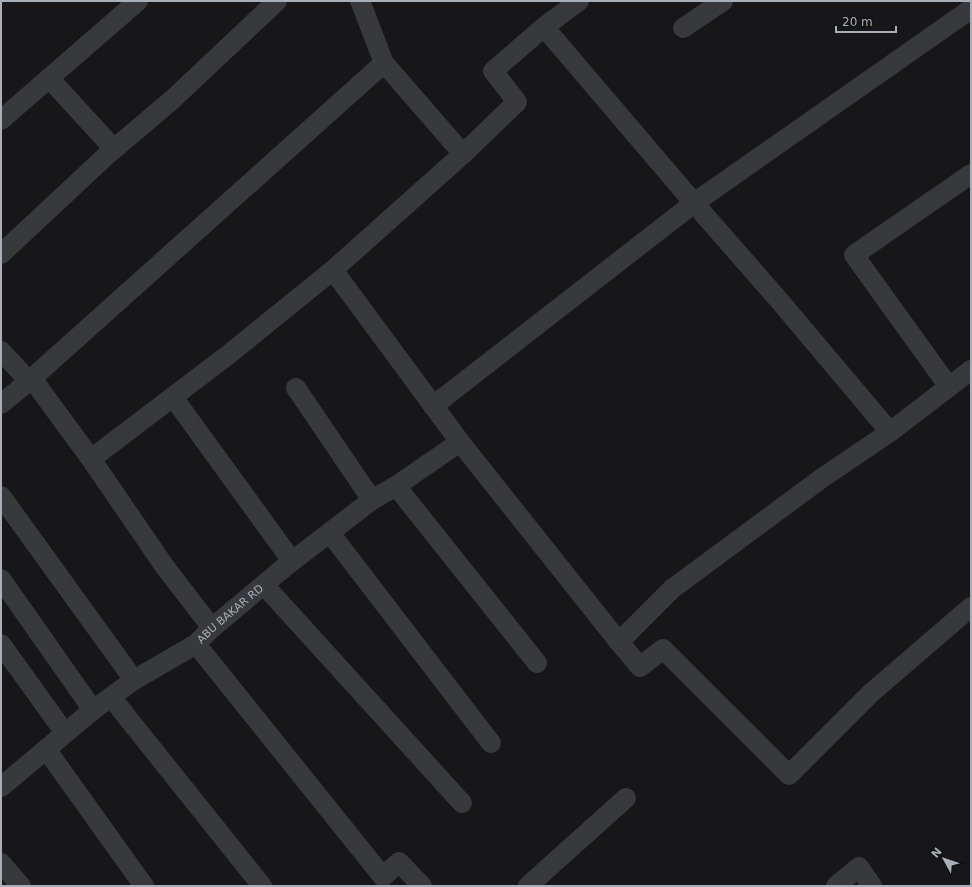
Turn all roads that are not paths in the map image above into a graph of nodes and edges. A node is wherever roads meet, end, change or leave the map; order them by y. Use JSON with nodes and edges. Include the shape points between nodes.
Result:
{"nodes":[{"id":1,"x":138,"y":1,"type":"edge"},
{"id":2,"x":277,"y":1,"type":"edge"},
{"id":3,"x":360,"y":1,"type":"edge"},
{"id":4,"x":579,"y":1,"type":"edge"},
{"id":5,"x":723,"y":1,"type":"edge"},
{"id":6,"x":971,"y":9,"type":"edge"},
{"id":7,"x":544,"y":27,"type":"junction"},
{"id":8,"x":683,"y":28,"type":"dead end"},
{"id":9,"x":384,"y":63,"type":"junction"},
{"id":10,"x":49,"y":78,"type":"junction"},
{"id":11,"x":1,"y":120,"type":"edge"},
{"id":12,"x":114,"y":149,"type":"junction"},
{"id":13,"x":463,"y":154,"type":"junction"},
{"id":14,"x":971,"y":174,"type":"edge"},
{"id":15,"x":694,"y":203,"type":"junction"},
{"id":16,"x":1,"y":254,"type":"edge"},
{"id":17,"x":333,"y":270,"type":"junction"},
{"id":18,"x":1,"y":351,"type":"edge"},
{"id":19,"x":971,"y":370,"type":"edge"},
{"id":20,"x":29,"y":381,"type":"junction"},
{"id":21,"x":949,"y":387,"type":"junction"},
{"id":22,"x":296,"y":388,"type":"dead end"},
{"id":23,"x":174,"y":397,"type":"junction"},
{"id":24,"x":1,"y":404,"type":"edge"},
{"id":25,"x":433,"y":406,"type":"junction"},
{"id":26,"x":890,"y":432,"type":"junction"},
{"id":27,"x":460,"y":442,"type":"junction"},
{"id":28,"x":91,"y":459,"type":"junction"},
{"id":29,"x":396,"y":486,"type":"junction"},
{"id":30,"x":1,"y":496,"type":"edge"},
{"id":31,"x":372,"y":500,"type":"junction"},
{"id":32,"x":330,"y":533,"type":"junction"},
{"id":33,"x":292,"y":562,"type":"junction"},
{"id":34,"x":1,"y":579,"type":"edge"},
{"id":35,"x":264,"y":584,"type":"junction"},
{"id":36,"x":971,"y":607,"type":"edge"},
{"id":37,"x":212,"y":628,"type":"junction"},
{"id":38,"x":619,"y":642,"type":"junction"},
{"id":39,"x":1,"y":644,"type":"edge"},
{"id":40,"x":196,"y":644,"type":"junction"},
{"id":41,"x":537,"y":663,"type":"dead end"},
{"id":42,"x":134,"y":680,"type":"junction"},
{"id":43,"x":111,"y":696,"type":"junction"},
{"id":44,"x":93,"y":710,"type":"junction"},
{"id":45,"x":65,"y":733,"type":"junction"},
{"id":46,"x":491,"y":743,"type":"dead end"},
{"id":47,"x":46,"y":749,"type":"junction"},
{"id":48,"x":1,"y":787,"type":"edge"},
{"id":49,"x":626,"y":798,"type":"dead end"},
{"id":50,"x":462,"y":803,"type":"dead end"},
{"id":51,"x":1,"y":863,"type":"edge"},
{"id":52,"x":21,"y":886,"type":"edge"},
{"id":53,"x":144,"y":886,"type":"edge"},
{"id":54,"x":262,"y":886,"type":"edge"},
{"id":55,"x":422,"y":886,"type":"edge"},
{"id":56,"x":528,"y":886,"type":"edge"},
{"id":57,"x":836,"y":886,"type":"edge"},
{"id":58,"x":872,"y":886,"type":"edge"}],
"edges":[{"from":1,"to":10,"type":"street"},
{"from":2,"to":12,"type":"street","via":[[173,99]]},
{"from":3,"to":9,"type":"street"},
{"from":4,"to":7,"type":"street"},
{"from":5,"to":8,"type":"street"},
{"from":6,"to":15,"type":"street"},
{"from":7,"to":13,"type":"street","via":[[493,71],[517,102]]},
{"from":7,"to":15,"type":"street"},
{"from":9,"to":13,"type":"street"},
{"from":9,"to":20,"type":"street"},
{"from":10,"to":11,"type":"street"},
{"from":10,"to":12,"type":"street"},
{"from":12,"to":16,"type":"street"},
{"from":13,"to":17,"type":"street"},
{"from":14,"to":21,"type":"street","via":[[854,255]]},
{"from":15,"to":25,"type":"street"},
{"from":15,"to":26,"type":"street","via":[[778,298]]},
{"from":17,"to":23,"type":"street"},
{"from":17,"to":25,"type":"street"},
{"from":18,"to":20,"type":"street"},
{"from":19,"to":21,"type":"street"},
{"from":20,"to":24,"type":"street"},
{"from":20,"to":28,"type":"street","via":[[36,384]]},
{"from":21,"to":26,"type":"street"},
{"from":22,"to":31,"type":"street"},
{"from":23,"to":28,"type":"street"},
{"from":23,"to":33,"type":"street"},
{"from":25,"to":27,"type":"street"},
{"from":26,"to":38,"type":"street","via":[[822,478],[672,589]]},
{"from":27,"to":29,"type":"street","name":"ABU BAKAR RD"},
{"from":27,"to":38,"type":"street"},
{"from":28,"to":37,"type":"street","via":[[165,567]]},
{"from":29,"to":31,"type":"street","name":"ABU BAKAR RD"},
{"from":29,"to":41,"type":"street"},
{"from":30,"to":42,"type":"street"},
{"from":31,"to":32,"type":"street","name":"ABU BAKAR RD"},
{"from":32,"to":33,"type":"street","name":"ABU BAKAR RD"},
{"from":32,"to":46,"type":"street"},
{"from":33,"to":35,"type":"street","name":"ABU BAKAR RD"},
{"from":34,"to":44,"type":"street"},
{"from":35,"to":37,"type":"street","name":"ABU BAKAR RD"},
{"from":35,"to":50,"type":"street"},
{"from":36,"to":38,"type":"street","via":[[871,692],[789,775],[663,649],[640,667]]},
{"from":37,"to":40,"type":"street","name":"ABU BAKAR RD"},
{"from":39,"to":45,"type":"street"},
{"from":40,"to":42,"type":"street","name":"ABU BAKAR RD"},
{"from":40,"to":55,"type":"street","via":[[383,877],[399,862]]},
{"from":42,"to":43,"type":"street","name":"ABU BAKAR RD"},
{"from":43,"to":44,"type":"street","name":"ABU BAKAR RD"},
{"from":43,"to":54,"type":"street"},
{"from":44,"to":45,"type":"street","name":"ABU BAKAR RD"},
{"from":45,"to":47,"type":"street","name":"ABU BAKAR RD"},
{"from":47,"to":48,"type":"street","name":"ABU BAKAR RD"},
{"from":47,"to":53,"type":"street"},
{"from":49,"to":56,"type":"street"},
{"from":51,"to":52,"type":"street"},
{"from":57,"to":58,"type":"street","via":[[859,867]]}]}
